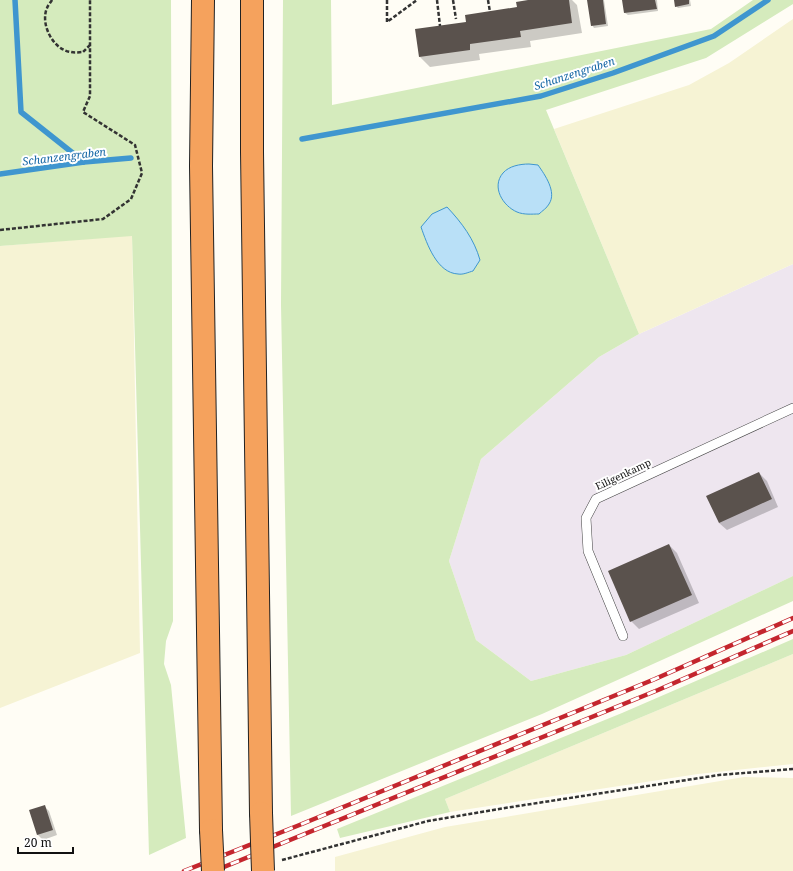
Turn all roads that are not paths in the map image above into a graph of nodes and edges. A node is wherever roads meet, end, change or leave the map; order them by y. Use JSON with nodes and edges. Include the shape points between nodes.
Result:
{"nodes":[{"id":1,"x":203,"y":0,"type":"edge"},
{"id":2,"x":252,"y":0,"type":"edge"},
{"id":3,"x":793,"y":408,"type":"edge"},
{"id":4,"x":623,"y":636,"type":"dead end"},
{"id":5,"x":272,"y":866,"type":"edge"},
{"id":6,"x":213,"y":871,"type":"edge"}],
"edges":[{"from":1,"to":6,"type":"highway","bridge":true,"via":[[201,166]]},
{"from":2,"to":5,"type":"highway","bridge":true,"via":[[261,813]]},
{"from":3,"to":4,"type":"lane","name":"Eiligenkamp","via":[[596,499],[586,518],[588,551]]}]}
